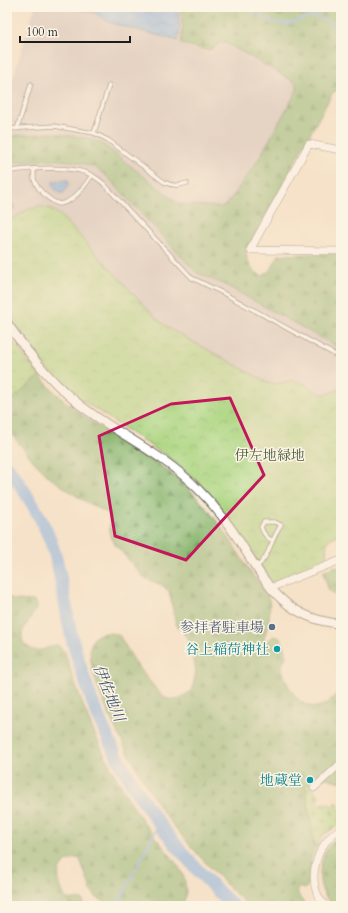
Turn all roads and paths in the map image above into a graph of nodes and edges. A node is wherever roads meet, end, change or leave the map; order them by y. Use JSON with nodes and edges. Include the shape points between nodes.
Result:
{"nodes":[{"id":1,"x":31,"y":84,"type":"dead end"},
{"id":2,"x":109,"y":85,"type":"dead end"},
{"id":3,"x":17,"y":129,"type":"junction"},
{"id":4,"x":7,"y":130,"type":"edge"},
{"id":5,"x":94,"y":133,"type":"junction"},
{"id":6,"x":341,"y":150,"type":"edge"},
{"id":7,"x":34,"y":169,"type":"junction"},
{"id":8,"x":7,"y":172,"type":"edge"},
{"id":9,"x":92,"y":175,"type":"junction"},
{"id":10,"x":187,"y":183,"type":"dead end"},
{"id":11,"x":341,"y":250,"type":"edge"},
{"id":12,"x":7,"y":323,"type":"edge"},
{"id":13,"x":341,"y":358,"type":"edge"},
{"id":14,"x":272,"y":540,"type":"junction"},
{"id":15,"x":341,"y":560,"type":"edge"},
{"id":16,"x":255,"y":568,"type":"junction"},
{"id":17,"x":271,"y":589,"type":"junction"},
{"id":18,"x":341,"y":624,"type":"edge"},
{"id":19,"x":341,"y":763,"type":"edge"},
{"id":20,"x":314,"y":788,"type":"dead end"},
{"id":21,"x":341,"y":829,"type":"edge"},
{"id":22,"x":326,"y":906,"type":"edge"}],
"edges":[{"from":1,"to":3,"type":"lane"},
{"from":2,"to":5,"type":"lane"},
{"from":3,"to":4,"type":"lane"},
{"from":3,"to":5,"type":"lane","via":[[54,126]]},
{"from":5,"to":10,"type":"lane","via":[[108,140],[171,186]]},
{"from":6,"to":11,"type":"street","via":[[309,144],[250,250]]},
{"from":7,"to":8,"type":"lane"},
{"from":7,"to":9,"type":"lane","via":[[78,170]]},
{"from":7,"to":9,"type":"lane","via":[[36,184],[52,201],[60,204],[71,199],[86,186]]},
{"from":9,"to":13,"type":"lane","via":[[192,278]]},
{"from":12,"to":16,"type":"street","via":[[44,372],[69,396],[91,414],[168,463],[196,487],[232,529]]},
{"from":14,"to":14,"type":"lane","via":[[281,525],[264,522],[262,530],[267,538]]},
{"from":14,"to":16,"type":"lane","via":[[267,555]]},
{"from":15,"to":17,"type":"street"},
{"from":16,"to":17,"type":"street"},
{"from":17,"to":18,"type":"street","via":[[283,601],[307,615]]},
{"from":19,"to":20,"type":"street"},
{"from":21,"to":22,"type":"street","via":[[324,843],[315,870],[318,897]]}]}
